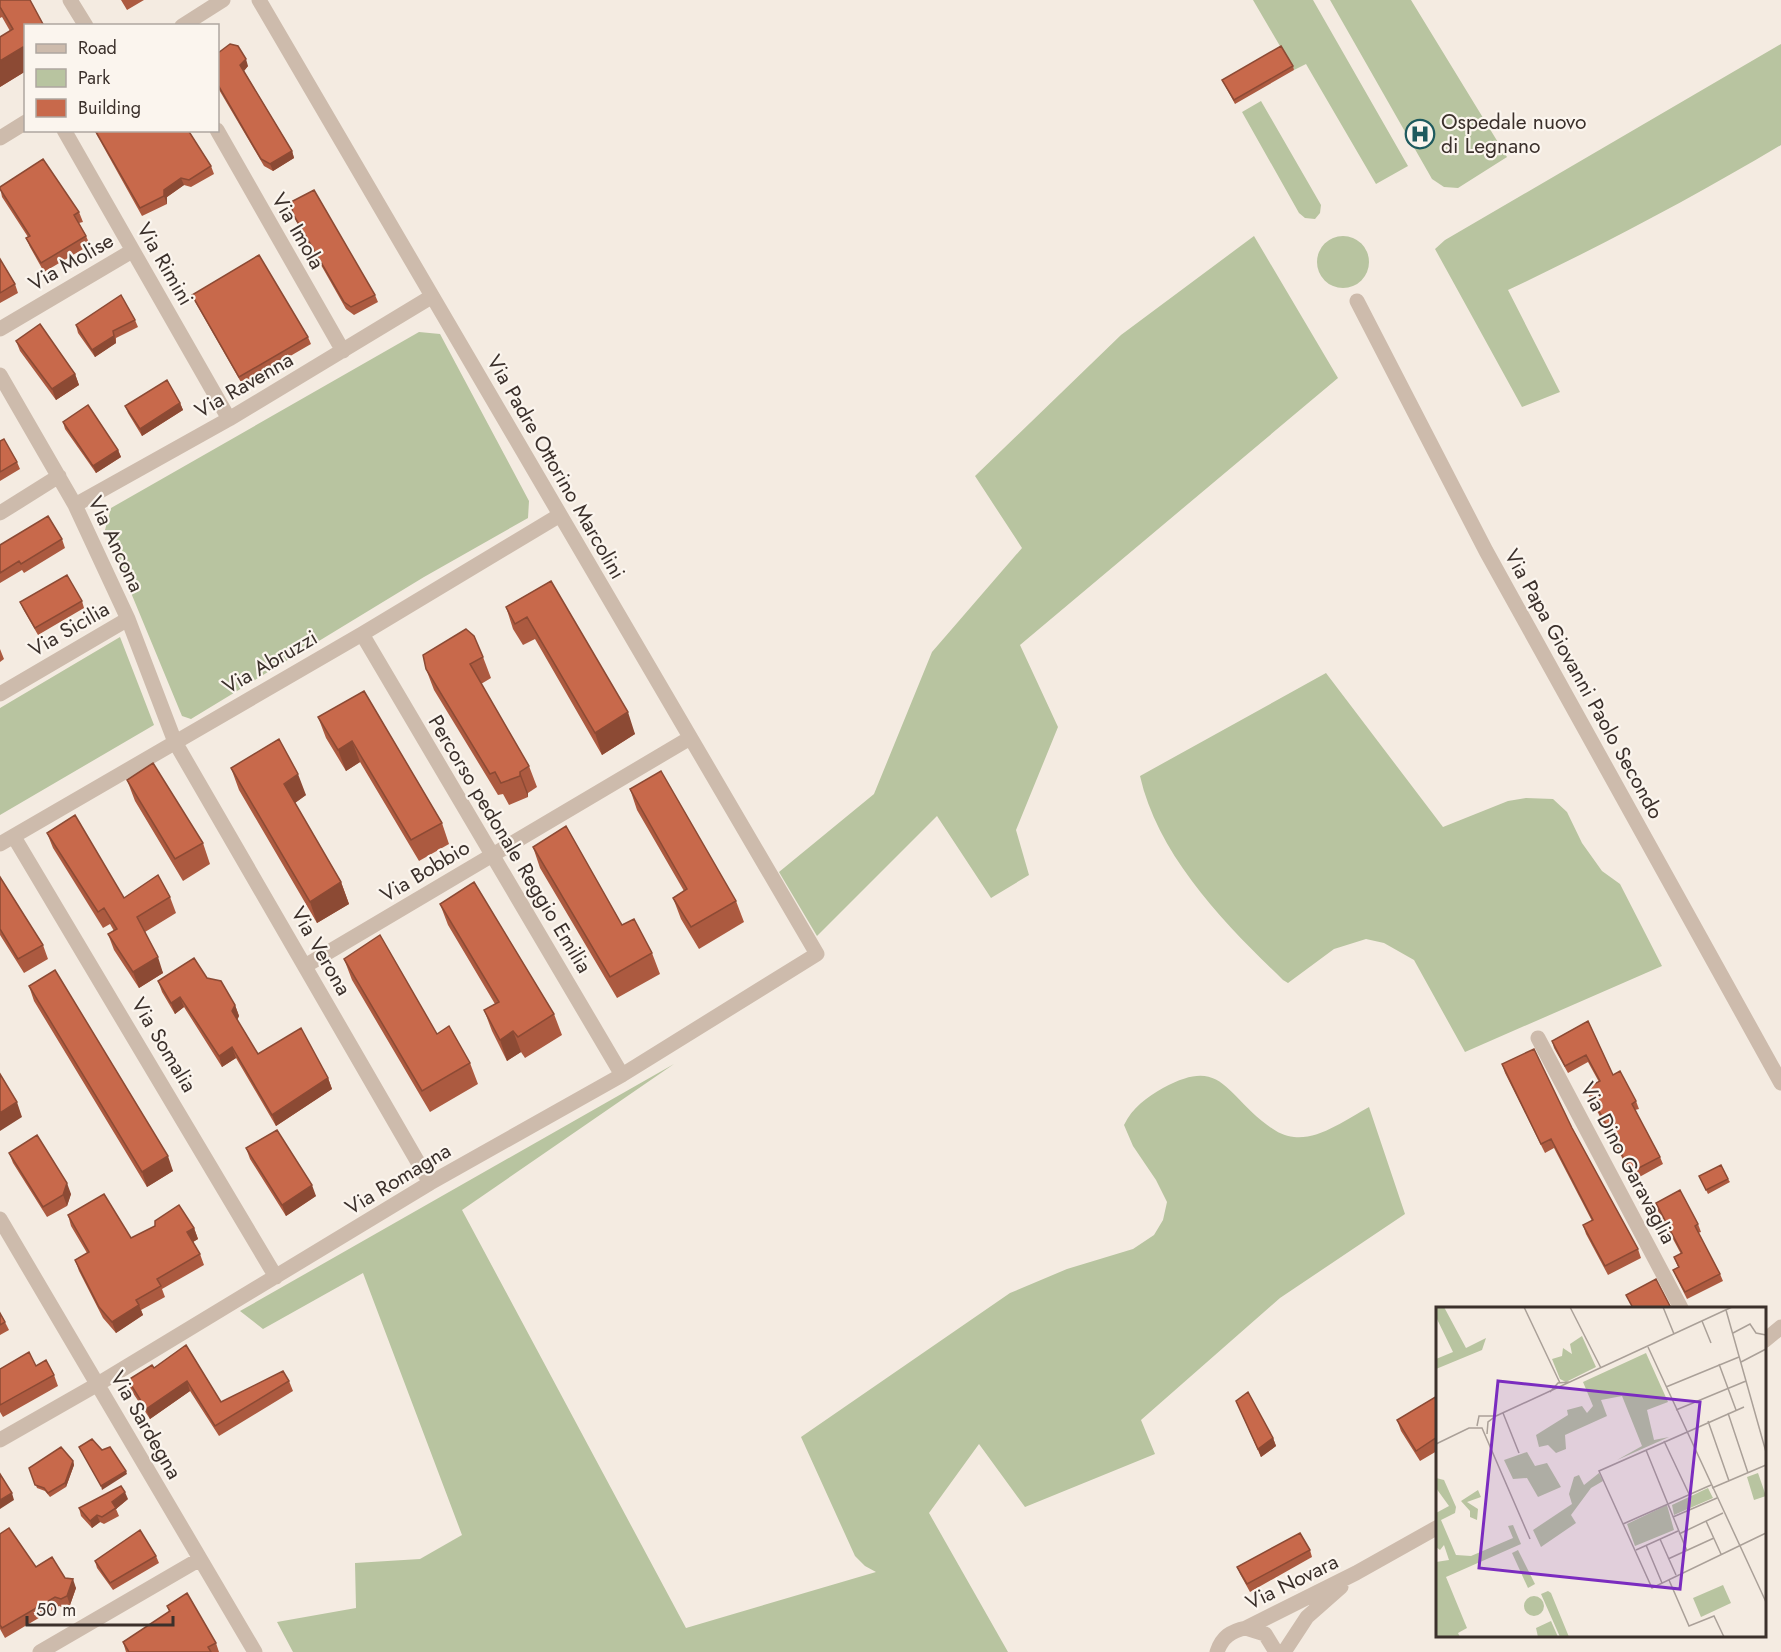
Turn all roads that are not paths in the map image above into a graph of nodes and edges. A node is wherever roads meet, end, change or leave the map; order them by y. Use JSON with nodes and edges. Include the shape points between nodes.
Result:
{"nodes":[{"id":1,"x":70,"y":0,"type":"edge"},
{"id":2,"x":223,"y":0,"type":"edge"},
{"id":3,"x":259,"y":0,"type":"edge"},
{"id":4,"x":85,"y":24,"type":"edge"},
{"id":5,"x":185,"y":24,"type":"edge"},
{"id":6,"x":24,"y":123,"type":"edge"},
{"id":7,"x":65,"y":132,"type":"edge"},
{"id":8,"x":218,"y":132,"type":"edge"},
{"id":9,"x":0,"y":138,"type":"edge"},
{"id":10,"x":132,"y":251,"type":"junction"},
{"id":11,"x":431,"y":297,"type":"junction"},
{"id":12,"x":1357,"y":301,"type":"dead end"},
{"id":13,"x":0,"y":329,"type":"edge"},
{"id":14,"x":343,"y":351,"type":"junction"},
{"id":15,"x":0,"y":375,"type":"edge"},
{"id":16,"x":229,"y":419,"type":"junction"},
{"id":17,"x":59,"y":476,"type":"junction"},
{"id":18,"x":75,"y":505,"type":"junction"},
{"id":19,"x":0,"y":513,"type":"edge"},
{"id":20,"x":560,"y":515,"type":"junction"},
{"id":21,"x":128,"y":619,"type":"junction"},
{"id":22,"x":362,"y":634,"type":"junction"},
{"id":23,"x":0,"y":694,"type":"edge"},
{"id":24,"x":690,"y":738,"type":"junction"},
{"id":25,"x":175,"y":742,"type":"junction"},
{"id":26,"x":14,"y":837,"type":"junction"},
{"id":27,"x":0,"y":844,"type":"edge"},
{"id":28,"x":492,"y":856,"type":"junction"},
{"id":29,"x":817,"y":954,"type":"joint"},
{"id":30,"x":306,"y":966,"type":"junction"},
{"id":31,"x":1538,"y":1038,"type":"dead end"},
{"id":32,"x":622,"y":1075,"type":"junction"},
{"id":33,"x":1781,"y":1083,"type":"edge"},
{"id":34,"x":430,"y":1183,"type":"junction"},
{"id":35,"x":0,"y":1219,"type":"edge"},
{"id":36,"x":276,"y":1277,"type":"junction"},
{"id":37,"x":1680,"y":1307,"type":"edge"},
{"id":38,"x":1781,"y":1327,"type":"edge"},
{"id":39,"x":1771,"y":1339,"type":"edge"},
{"id":40,"x":98,"y":1384,"type":"junction"},
{"id":41,"x":0,"y":1440,"type":"edge"},
{"id":42,"x":1436,"y":1528,"type":"edge"},
{"id":43,"x":200,"y":1559,"type":"junction"},
{"id":44,"x":1356,"y":1573,"type":"junction"},
{"id":45,"x":1246,"y":1628,"type":"junction"},
{"id":46,"x":40,"y":1652,"type":"edge"},
{"id":47,"x":255,"y":1652,"type":"edge"},
{"id":48,"x":1217,"y":1652,"type":"edge"},
{"id":49,"x":1276,"y":1652,"type":"edge"},
{"id":50,"x":1284,"y":1652,"type":"edge"}],
"edges":[{"from":1,"to":4,"type":"street"},
{"from":2,"to":5,"type":"street"},
{"from":3,"to":11,"type":"street","name":"Via Padre Ottorino Marcolini"},
{"from":6,"to":9,"type":"street"},
{"from":7,"to":10,"type":"street","name":"Via Rimini"},
{"from":8,"to":14,"type":"street","name":"Via Imola"},
{"from":10,"to":13,"type":"street","name":"Via Molise"},
{"from":10,"to":16,"type":"street","name":"Via Rimini"},
{"from":11,"to":14,"type":"street","name":"Via Ravenna"},
{"from":11,"to":20,"type":"street","name":"Via Padre Ottorino Marcolini"},
{"from":12,"to":33,"type":"street","name":"Via Papa Giovanni Paolo Secondo","via":[[1486,551]]},
{"from":14,"to":16,"type":"street","name":"Via Ravenna"},
{"from":15,"to":17,"type":"street","name":"Via Ancona"},
{"from":16,"to":18,"type":"street","name":"Via Ravenna"},
{"from":17,"to":18,"type":"street","name":"Via Ancona"},
{"from":17,"to":19,"type":"street"},
{"from":18,"to":21,"type":"street","name":"Via Ancona"},
{"from":20,"to":22,"type":"street","name":"Via Abruzzi"},
{"from":20,"to":24,"type":"street","name":"Via Padre Ottorino Marcolini"},
{"from":21,"to":23,"type":"street","name":"Via Sicilia"},
{"from":21,"to":25,"type":"street","name":"Via Ancona"},
{"from":22,"to":25,"type":"street","name":"Via Abruzzi"},
{"from":22,"to":28,"type":"street","name":"Percorso pedonale Reggio Emilia"},
{"from":24,"to":28,"type":"street","name":"Via Bobbio"},
{"from":24,"to":29,"type":"street","name":"Via Padre Ottorino Marcolini"},
{"from":25,"to":26,"type":"street","name":"Via Abruzzi"},
{"from":25,"to":30,"type":"street","name":"Via Verona"},
{"from":26,"to":27,"type":"street","name":"Via Abruzzi"},
{"from":26,"to":36,"type":"street","name":"Via Somalia"},
{"from":28,"to":30,"type":"street","name":"Via Bobbio"},
{"from":28,"to":32,"type":"street","name":"Percorso pedonale Reggio Emilia"},
{"from":29,"to":32,"type":"street","name":"Via Romagna"},
{"from":30,"to":34,"type":"street","name":"Via Verona"},
{"from":31,"to":37,"type":"street","name":"Via Dino Garavaglia"},
{"from":32,"to":34,"type":"street","name":"Via Romagna"},
{"from":34,"to":36,"type":"street","name":"Via Romagna"},
{"from":35,"to":40,"type":"street","name":"Via Sardegna"},
{"from":36,"to":40,"type":"street","name":"Via Romagna"},
{"from":38,"to":39,"type":"street"},
{"from":40,"to":41,"type":"street","name":"Via Romagna"},
{"from":40,"to":43,"type":"street","name":"Via Sardegna"},
{"from":42,"to":44,"type":"street","name":"Via Novara"},
{"from":43,"to":46,"type":"street"},
{"from":43,"to":47,"type":"street","name":"Via Sardegna"},
{"from":44,"to":45,"type":"street","name":"Via Novara"},
{"from":44,"to":50,"type":"street","name":"Via Novara","via":[[1307,1617]]},
{"from":45,"to":48,"type":"street","name":"Via Novara","via":[[1227,1636]]},
{"from":45,"to":49,"type":"street","name":"Via Novara","via":[[1265,1634]]}]}
